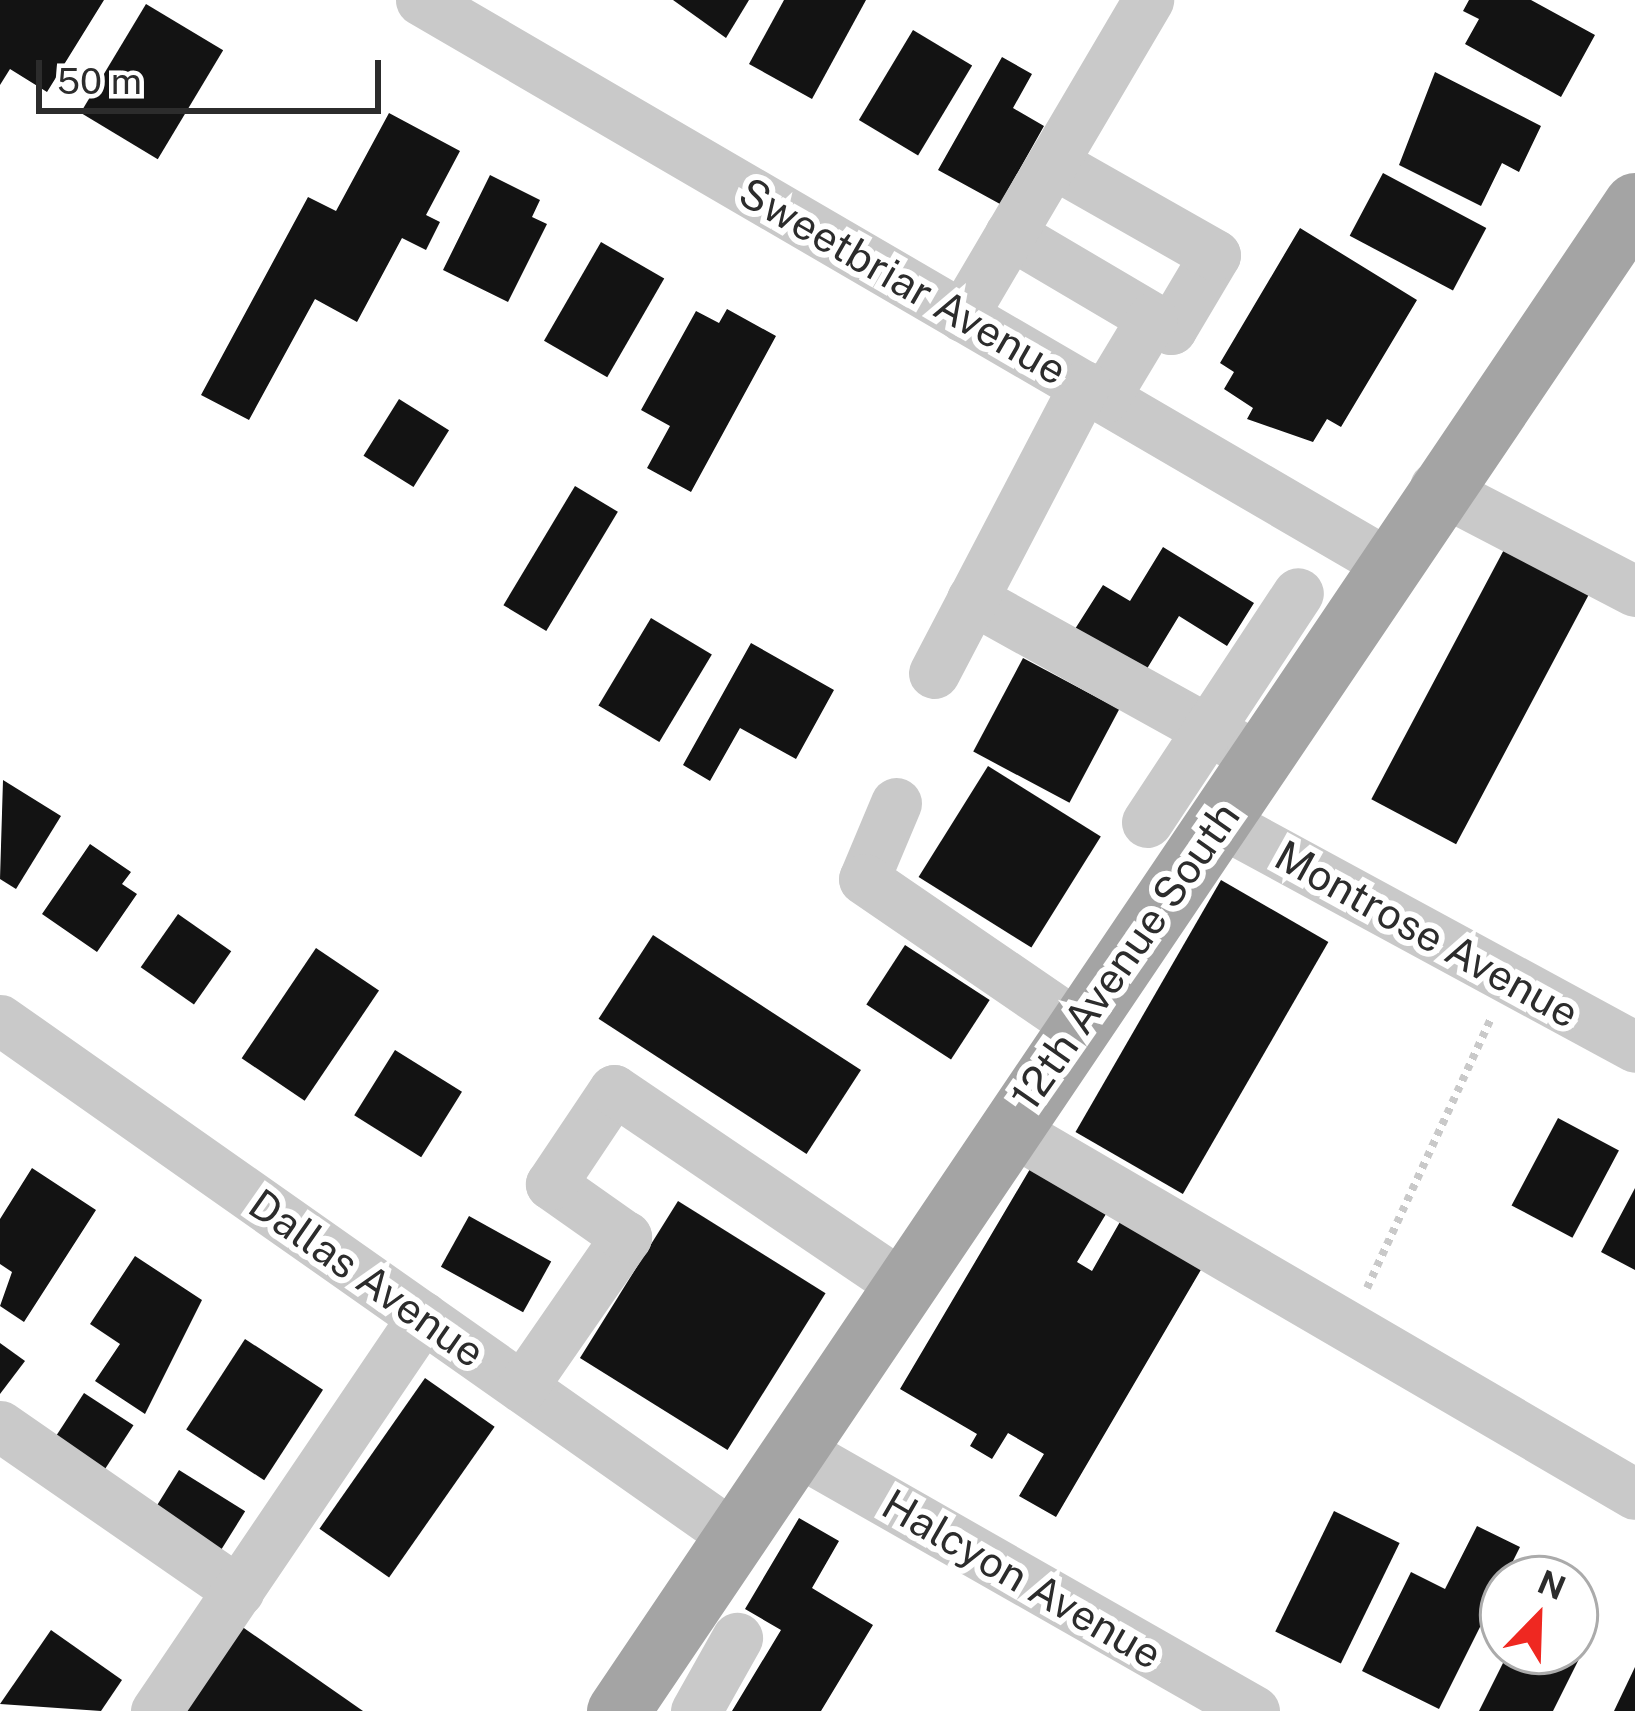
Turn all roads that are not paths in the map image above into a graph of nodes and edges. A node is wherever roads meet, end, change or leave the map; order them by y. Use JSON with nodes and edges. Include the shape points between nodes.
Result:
{"nodes":[{"id":1,"x":422,"y":0,"type":"edge"},
{"id":2,"x":1148,"y":0,"type":"edge"},
{"id":3,"x":1053,"y":163,"type":"junction"},
{"id":4,"x":1635,"y":204,"type":"edge"},
{"id":5,"x":1010,"y":234,"type":"junction"},
{"id":6,"x":962,"y":316,"type":"junction"},
{"id":7,"x":1151,"y":318,"type":"junction"},
{"id":8,"x":1094,"y":392,"type":"junction"},
{"id":9,"x":1435,"y":487,"type":"junction"},
{"id":10,"x":1385,"y":562,"type":"junction"},
{"id":11,"x":1635,"y":591,"type":"edge"},
{"id":12,"x":1298,"y":593,"type":"dead end"},
{"id":13,"x":972,"y":599,"type":"junction"},
{"id":14,"x":934,"y":673,"type":"dead end"},
{"id":15,"x":1206,"y":730,"type":"junction"},
{"id":16,"x":1263,"y":760,"type":"junction"},
{"id":17,"x":896,"y":803,"type":"dead end"},
{"id":18,"x":1219,"y":820,"type":"junction"},
{"id":19,"x":1147,"y":822,"type":"dead end"},
{"id":20,"x":0,"y":1020,"type":"edge"},
{"id":21,"x":1077,"y":1024,"type":"junction"},
{"id":22,"x":1635,"y":1047,"type":"edge"},
{"id":23,"x":1006,"y":1127,"type":"junction"},
{"id":24,"x":900,"y":1284,"type":"junction"},
{"id":25,"x":423,"y":1318,"type":"junction"},
{"id":26,"x":522,"y":1387,"type":"junction"},
{"id":27,"x":0,"y":1426,"type":"edge"},
{"id":28,"x":790,"y":1447,"type":"junction"},
{"id":29,"x":1635,"y":1494,"type":"edge"},
{"id":30,"x":734,"y":1535,"type":"junction"},
{"id":31,"x":238,"y":1591,"type":"junction"},
{"id":32,"x":737,"y":1638,"type":"dead end"},
{"id":33,"x":665,"y":1696,"type":"edge"},
{"id":34,"x":156,"y":1711,"type":"edge"},
{"id":35,"x":1253,"y":1711,"type":"edge"}],
"edges":[{"from":1,"to":6,"type":"street","name":"Sweetbriar Avenue"},
{"from":2,"to":3,"type":"street"},
{"from":3,"to":5,"type":"street"},
{"from":3,"to":7,"type":"street","via":[[1215,254],[1171,328]]},
{"from":4,"to":9,"type":"main road","name":"12th Avenue South"},
{"from":5,"to":6,"type":"street"},
{"from":5,"to":7,"type":"street"},
{"from":6,"to":8,"type":"street","name":"Sweetbriar Avenue"},
{"from":7,"to":8,"type":"street"},
{"from":8,"to":10,"type":"street","name":"Sweetbriar Avenue"},
{"from":8,"to":13,"type":"street"},
{"from":9,"to":10,"type":"main road","name":"12th Avenue South"},
{"from":9,"to":11,"type":"street"},
{"from":10,"to":16,"type":"main road","name":"12th Avenue South"},
{"from":12,"to":15,"type":"street"},
{"from":13,"to":14,"type":"street"},
{"from":13,"to":15,"type":"street"},
{"from":15,"to":16,"type":"street"},
{"from":15,"to":19,"type":"street"},
{"from":16,"to":18,"type":"main road","name":"12th Avenue South"},
{"from":17,"to":21,"type":"street","via":[[865,879]]},
{"from":18,"to":21,"type":"main road","name":"12th Avenue South"},
{"from":18,"to":22,"type":"street","name":"Montrose Avenue"},
{"from":20,"to":25,"type":"street","name":"Dallas Avenue"},
{"from":21,"to":23,"type":"main road","name":"12th Avenue South"},
{"from":23,"to":24,"type":"main road","name":"12th Avenue South"},
{"from":23,"to":29,"type":"street","via":[[1351,1318],[1402,1365]]},
{"from":24,"to":26,"type":"street","via":[[614,1090],[551,1184],[626,1237]]},
{"from":24,"to":28,"type":"main road","name":"12th Avenue South"},
{"from":25,"to":26,"type":"street","name":"Dallas Avenue"},
{"from":25,"to":31,"type":"street"},
{"from":26,"to":30,"type":"street","name":"Dallas Avenue"},
{"from":27,"to":31,"type":"street"},
{"from":28,"to":30,"type":"main road","name":"12th Avenue South"},
{"from":28,"to":35,"type":"street","name":"Halcyon Avenue"},
{"from":30,"to":33,"type":"main road","name":"12th Avenue South"},
{"from":31,"to":34,"type":"street"},
{"from":32,"to":33,"type":"street"}]}
